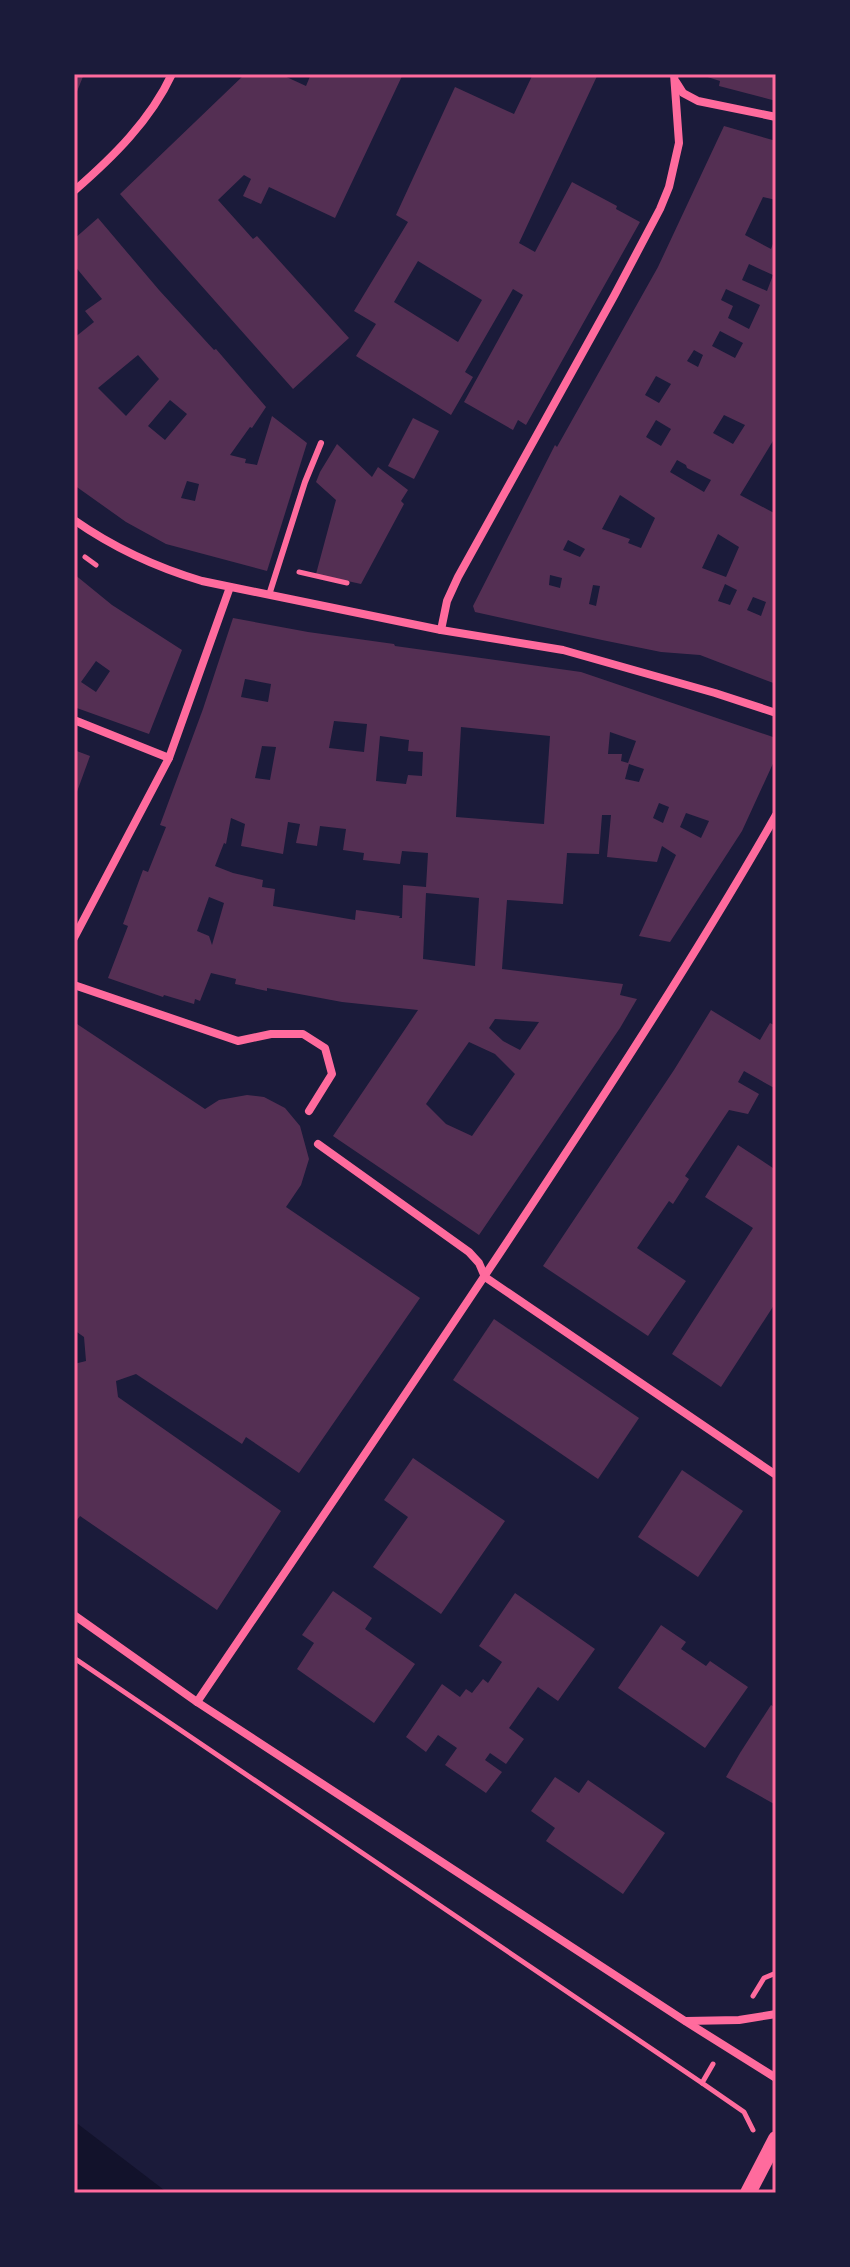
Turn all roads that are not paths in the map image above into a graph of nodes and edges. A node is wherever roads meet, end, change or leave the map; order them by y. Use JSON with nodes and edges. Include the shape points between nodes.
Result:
{"nodes":[{"id":1,"x":172,"y":74,"type":"edge"},
{"id":2,"x":674,"y":76,"type":"edge"},
{"id":3,"x":776,"y":117,"type":"edge"},
{"id":4,"x":74,"y":191,"type":"edge"},
{"id":5,"x":321,"y":443,"type":"dead end"},
{"id":6,"x":74,"y":520,"type":"edge"},
{"id":7,"x":230,"y":587,"type":"junction"},
{"id":8,"x":269,"y":595,"type":"junction"},
{"id":9,"x":441,"y":630,"type":"junction"},
{"id":10,"x":776,"y":713,"type":"edge"},
{"id":11,"x":74,"y":720,"type":"edge"},
{"id":12,"x":169,"y":758,"type":"junction"},
{"id":13,"x":776,"y":815,"type":"edge"},
{"id":14,"x":74,"y":938,"type":"edge"},
{"id":15,"x":74,"y":985,"type":"edge"},
{"id":16,"x":309,"y":1111,"type":"dead end"},
{"id":17,"x":318,"y":1144,"type":"dead end"},
{"id":18,"x":485,"y":1277,"type":"junction"},
{"id":19,"x":776,"y":1475,"type":"edge"},
{"id":20,"x":74,"y":1615,"type":"edge"},
{"id":21,"x":197,"y":1702,"type":"junction"},
{"id":22,"x":776,"y":2014,"type":"edge"},
{"id":23,"x":685,"y":2021,"type":"junction"},
{"id":24,"x":776,"y":2078,"type":"edge"},
{"id":25,"x":775,"y":2140,"type":"edge"},
{"id":26,"x":748,"y":2193,"type":"edge"}],
"edges":[{"from":1,"to":4,"type":"street","via":[[148,115]]},
{"from":2,"to":3,"type":"street","via":[[683,93],[698,101]]},
{"from":2,"to":9,"type":"street","via":[[679,143],[665,198],[458,577]]},
{"from":5,"to":8,"type":"lane"},
{"from":6,"to":7,"type":"street","via":[[143,560]]},
{"from":7,"to":8,"type":"street"},
{"from":7,"to":12,"type":"street"},
{"from":8,"to":9,"type":"street"},
{"from":9,"to":10,"type":"street","via":[[563,650]]},
{"from":11,"to":12,"type":"street"},
{"from":12,"to":14,"type":"street"},
{"from":13,"to":18,"type":"street","via":[[692,958]]},
{"from":15,"to":16,"type":"street","via":[[238,1041],[303,1034],[325,1048],[332,1074]]},
{"from":17,"to":18,"type":"street","via":[[469,1252]]},
{"from":18,"to":19,"type":"street"},
{"from":18,"to":21,"type":"street"},
{"from":20,"to":21,"type":"street"},
{"from":21,"to":23,"type":"street"},
{"from":22,"to":23,"type":"street"},
{"from":23,"to":24,"type":"street"},
{"from":25,"to":26,"type":"main road"}]}
